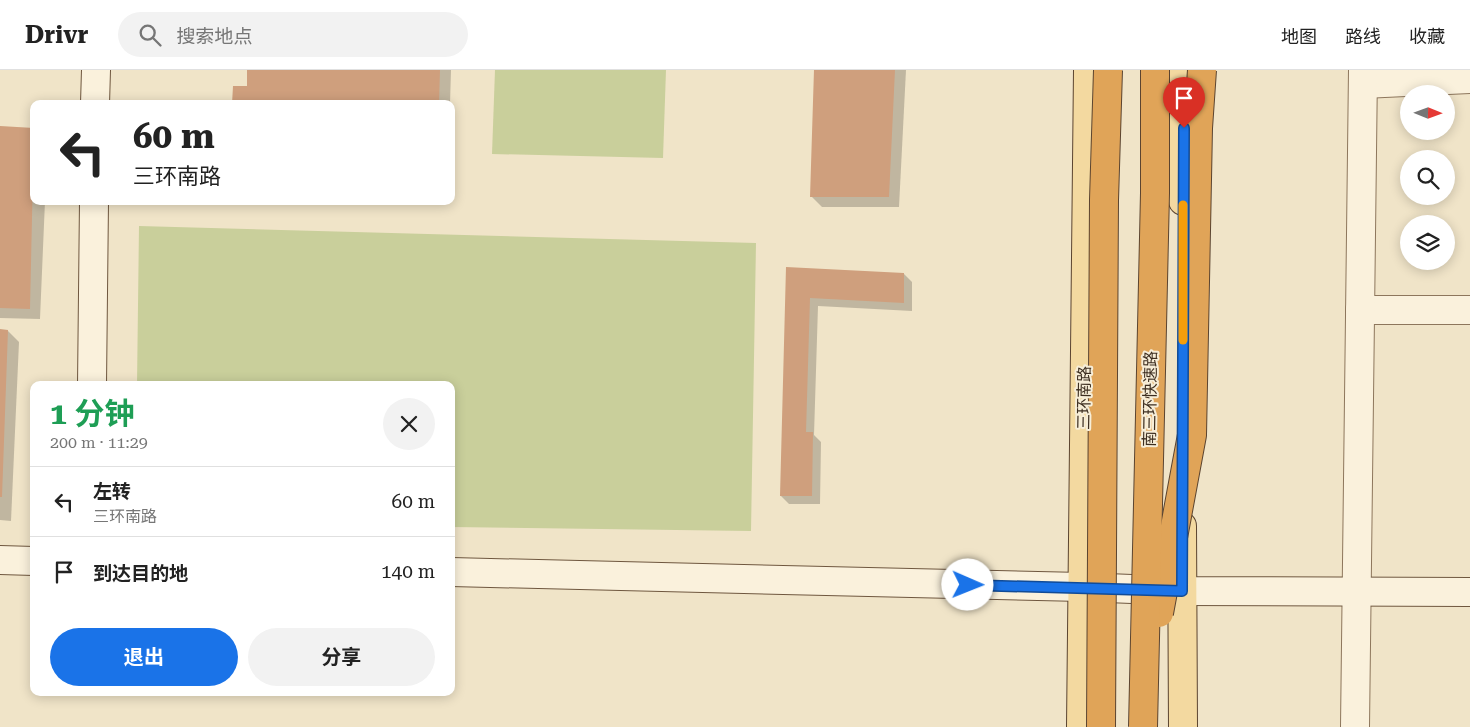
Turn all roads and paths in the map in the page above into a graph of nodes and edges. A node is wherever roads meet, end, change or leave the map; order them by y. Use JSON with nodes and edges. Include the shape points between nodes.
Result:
{"nodes":[{"id":1,"x":96,"y":70,"type":"edge"},
{"id":2,"x":1088,"y":70,"type":"edge"},
{"id":3,"x":1108,"y":70,"type":"edge"},
{"id":4,"x":1155,"y":70,"type":"edge"},
{"id":5,"x":1184,"y":70,"type":"edge"},
{"id":6,"x":1202,"y":70,"type":"edge"},
{"id":7,"x":1363,"y":77,"type":"edge"},
{"id":8,"x":1470,"y":79,"type":"edge"},
{"id":9,"x":95,"y":100,"type":"edge"},
{"id":10,"x":94,"y":205,"type":"edge"},
{"id":11,"x":1360,"y":310,"type":"junction"},
{"id":12,"x":1470,"y":310,"type":"edge"},
{"id":13,"x":92,"y":381,"type":"edge"},
{"id":14,"x":0,"y":560,"type":"edge"},
{"id":15,"x":30,"y":561,"type":"edge"},
{"id":16,"x":455,"y":572,"type":"edge"},
{"id":17,"x":1082,"y":587,"type":"junction"},
{"id":18,"x":1182,"y":591,"type":"junction"},
{"id":19,"x":1355,"y":591,"type":"junction"},
{"id":20,"x":1470,"y":592,"type":"edge"},
{"id":21,"x":1144,"y":696,"type":"junction"},
{"id":22,"x":1081,"y":727,"type":"edge"},
{"id":23,"x":1100,"y":727,"type":"edge"},
{"id":24,"x":1144,"y":727,"type":"edge"},
{"id":25,"x":1183,"y":727,"type":"edge"},
{"id":26,"x":1355,"y":727,"type":"edge"}],
"edges":[{"from":1,"to":9,"type":"street"},
{"from":2,"to":17,"type":"main road","name":"三环南路"},
{"from":3,"to":23,"type":"highway","bridge":true},
{"from":4,"to":21,"type":"highway","name":"南三环快速路","bridge":true},
{"from":5,"to":18,"type":"main road"},
{"from":6,"to":21,"type":"highway","bridge":true,"via":[[1192,435]]},
{"from":7,"to":8,"type":"street"},
{"from":7,"to":11,"type":"street"},
{"from":10,"to":13,"type":"street"},
{"from":11,"to":12,"type":"street"},
{"from":11,"to":19,"type":"street"},
{"from":14,"to":15,"type":"street"},
{"from":16,"to":17,"type":"street"},
{"from":17,"to":18,"type":"street"},
{"from":17,"to":22,"type":"main road","name":"三环南路"},
{"from":18,"to":19,"type":"street"},
{"from":18,"to":25,"type":"main road"},
{"from":19,"to":20,"type":"street"},
{"from":19,"to":26,"type":"street"},
{"from":21,"to":24,"type":"highway","name":"南三环快速路","bridge":true}]}
